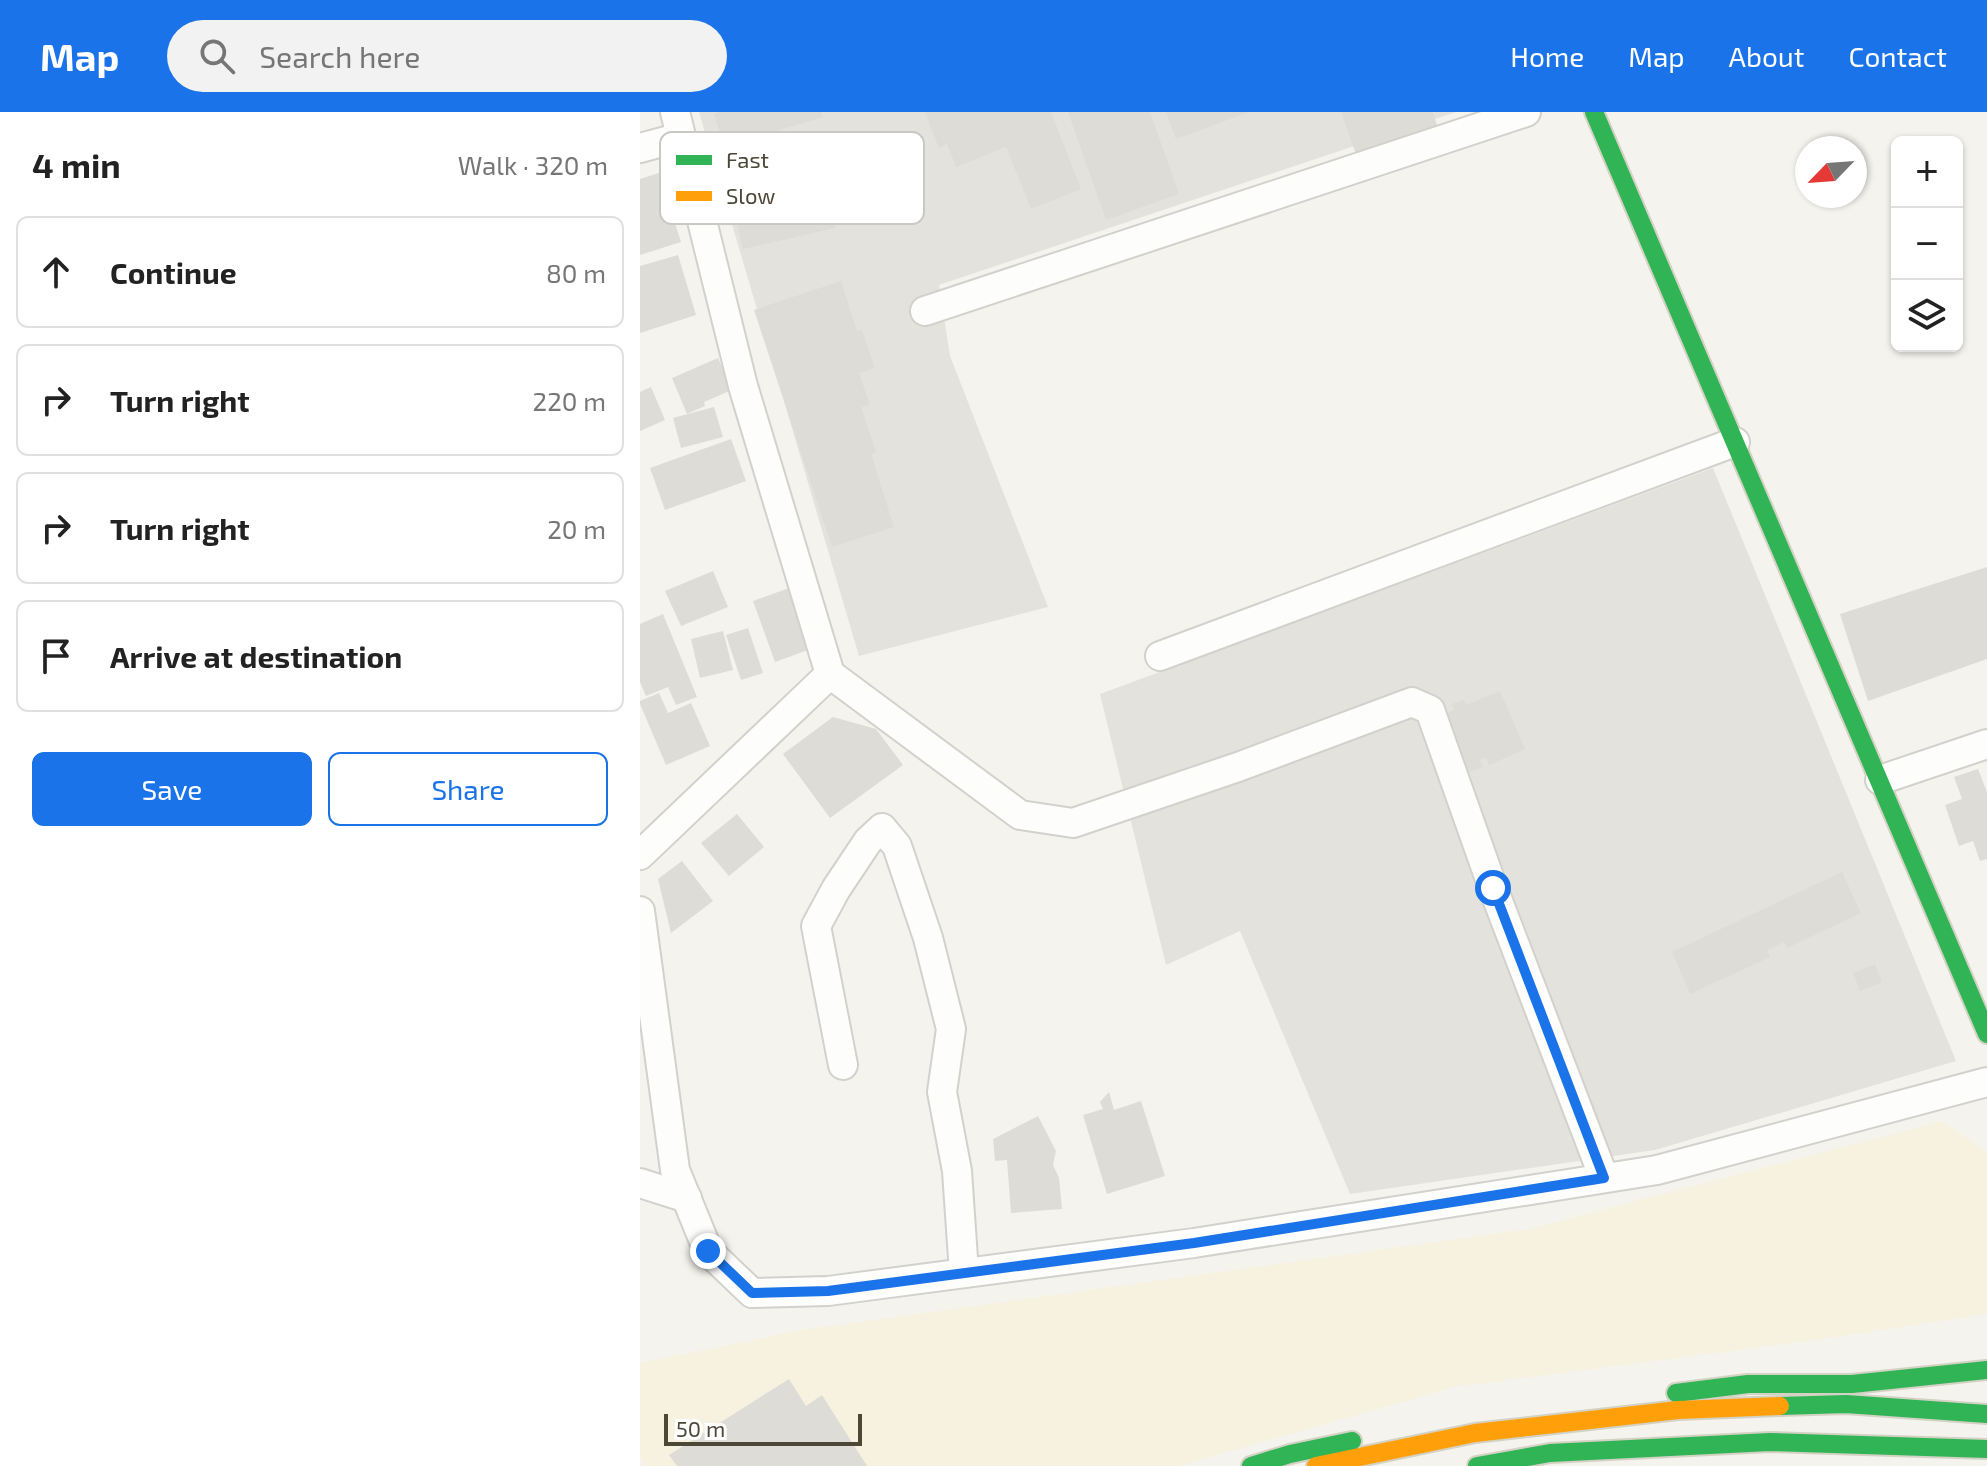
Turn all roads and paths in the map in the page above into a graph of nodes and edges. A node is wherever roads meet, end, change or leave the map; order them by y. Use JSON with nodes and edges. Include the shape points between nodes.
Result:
{"nodes":[{"id":1,"x":1526,"y":112,"type":"edge"},
{"id":2,"x":1594,"y":112,"type":"edge"},
{"id":3,"x":660,"y":135,"type":"edge"},
{"id":4,"x":640,"y":148,"type":"edge"},
{"id":5,"x":703,"y":224,"type":"edge"},
{"id":6,"x":925,"y":311,"type":"dead end"},
{"id":7,"x":1735,"y":442,"type":"junction"},
{"id":8,"x":1160,"y":656,"type":"dead end"},
{"id":9,"x":830,"y":674,"type":"junction"},
{"id":10,"x":1987,"y":744,"type":"edge"},
{"id":11,"x":1880,"y":780,"type":"junction"},
{"id":12,"x":640,"y":855,"type":"edge"},
{"id":13,"x":640,"y":911,"type":"edge"},
{"id":14,"x":1978,"y":988,"type":"edge"},
{"id":15,"x":1987,"y":1034,"type":"edge"},
{"id":16,"x":843,"y":1065,"type":"dead end"},
{"id":17,"x":1987,"y":1082,"type":"edge"},
{"id":18,"x":1604,"y":1178,"type":"junction"},
{"id":19,"x":640,"y":1183,"type":"edge"},
{"id":20,"x":687,"y":1198,"type":"junction"},
{"id":21,"x":964,"y":1273,"type":"junction"},
{"id":22,"x":1987,"y":1370,"type":"edge"},
{"id":23,"x":1987,"y":1414,"type":"edge"},
{"id":24,"x":1987,"y":1449,"type":"edge"},
{"id":25,"x":1251,"y":1466,"type":"edge"},
{"id":26,"x":1316,"y":1466,"type":"edge"},
{"id":27,"x":1477,"y":1466,"type":"edge"}],
"edges":[{"from":1,"to":6,"type":"street"},
{"from":2,"to":7,"type":"main road"},
{"from":3,"to":4,"type":"street"},
{"from":5,"to":9,"type":"street","via":[[743,386]]},
{"from":7,"to":8,"type":"street"},
{"from":7,"to":11,"type":"main road"},
{"from":9,"to":12,"type":"street"},
{"from":9,"to":18,"type":"street","via":[[1020,815],[1073,823],[1412,702],[1430,710]]},
{"from":10,"to":11,"type":"street"},
{"from":11,"to":14,"type":"main road"},
{"from":13,"to":20,"type":"street","via":[[675,1170]]},
{"from":14,"to":15,"type":"main road"},
{"from":16,"to":21,"type":"street","via":[[816,926],[868,841],[882,828],[897,846],[951,1029],[942,1092],[957,1171]]},
{"from":17,"to":18,"type":"street","via":[[1657,1170]]},
{"from":18,"to":21,"type":"street","via":[[1194,1243]]},
{"from":19,"to":20,"type":"street"},
{"from":20,"to":21,"type":"street","via":[[708,1251],[752,1293],[828,1291]]},
{"from":22,"to":25,"type":"main road","via":[[1852,1384],[1748,1384],[1464,1418]]},
{"from":23,"to":26,"type":"main road","via":[[1846,1404],[1678,1410],[1475,1433]]},
{"from":24,"to":27,"type":"main road","via":[[1770,1442],[1550,1453]]}]}
